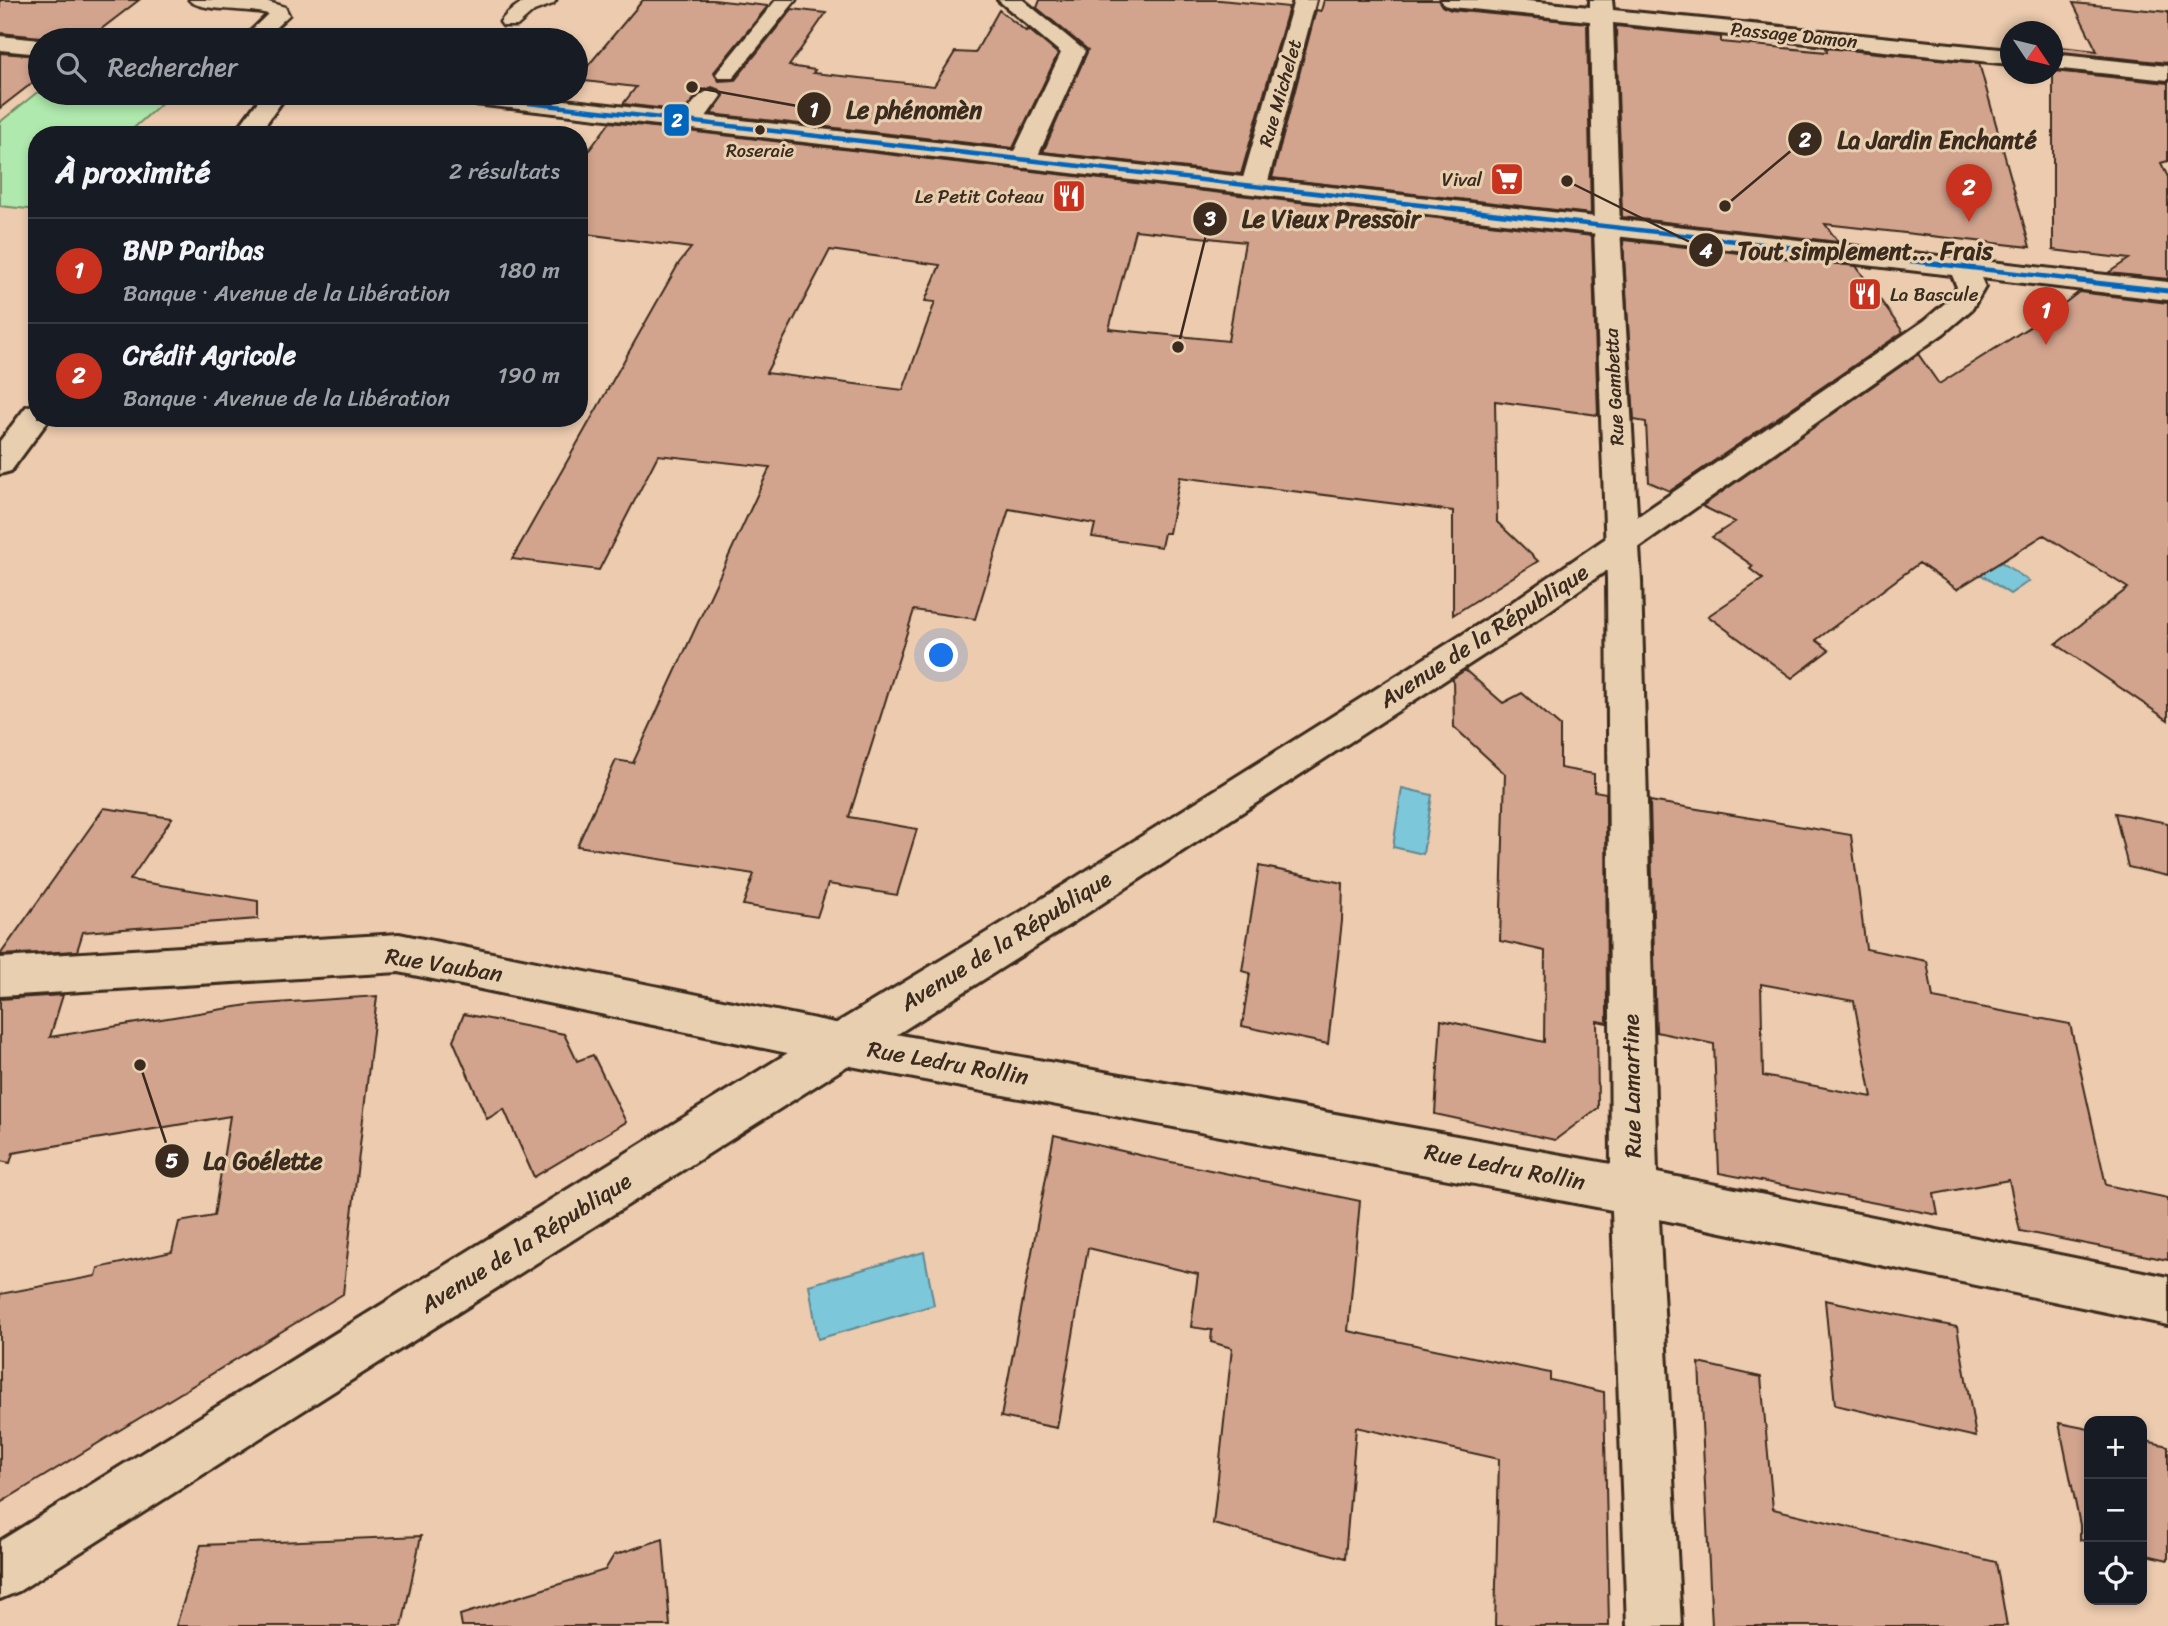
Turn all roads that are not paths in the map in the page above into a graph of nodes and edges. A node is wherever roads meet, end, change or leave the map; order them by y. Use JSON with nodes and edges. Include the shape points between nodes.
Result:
{"nodes":[{"id":1,"x":199,"y":0,"type":"edge"},
{"id":2,"x":545,"y":0,"type":"edge"},
{"id":3,"x":786,"y":0,"type":"edge"},
{"id":4,"x":1009,"y":0,"type":"edge"},
{"id":5,"x":1306,"y":0,"type":"edge"},
{"id":6,"x":1452,"y":0,"type":"edge"},
{"id":7,"x":262,"y":3,"type":"edge"},
{"id":8,"x":1601,"y":7,"type":"edge"},
{"id":9,"x":510,"y":22,"type":"dead end"},
{"id":10,"x":264,"y":28,"type":"edge"},
{"id":11,"x":0,"y":43,"type":"edge"},
{"id":12,"x":28,"y":46,"type":"edge"},
{"id":13,"x":2000,"y":56,"type":"edge"},
{"id":14,"x":2063,"y":62,"type":"edge"},
{"id":15,"x":2168,"y":73,"type":"edge"},
{"id":16,"x":726,"y":74,"type":"dead end"},
{"id":17,"x":711,"y":96,"type":"dead end"},
{"id":18,"x":267,"y":105,"type":"edge"},
{"id":19,"x":554,"y":105,"type":"edge"},
{"id":20,"x":692,"y":120,"type":"junction"},
{"id":21,"x":252,"y":126,"type":"edge"},
{"id":22,"x":1023,"y":160,"type":"junction"},
{"id":23,"x":1254,"y":185,"type":"junction"},
{"id":24,"x":1606,"y":228,"type":"junction"},
{"id":25,"x":1964,"y":270,"type":"junction"},
{"id":26,"x":2168,"y":291,"type":"edge"},
{"id":27,"x":28,"y":426,"type":"edge"},
{"id":28,"x":0,"y":463,"type":"edge"},
{"id":29,"x":1622,"y":545,"type":"junction"},
{"id":30,"x":0,"y":977,"type":"edge"},
{"id":31,"x":840,"y":1044,"type":"junction"},
{"id":32,"x":1634,"y":1191,"type":"junction"},
{"id":33,"x":2168,"y":1301,"type":"edge"},
{"id":34,"x":0,"y":1572,"type":"edge"},
{"id":35,"x":1654,"y":1626,"type":"edge"}],
"edges":[{"from":1,"to":7,"type":"lane"},
{"from":2,"to":9,"type":"lane","via":[[527,7]]},
{"from":3,"to":16,"type":"lane"},
{"from":4,"to":22,"type":"street","via":[[1073,51]]},
{"from":5,"to":23,"type":"street","name":"Rue Michelet"},
{"from":6,"to":8,"type":"street","name":"Passage Damon"},
{"from":7,"to":10,"type":"lane","via":[[279,15]]},
{"from":8,"to":13,"type":"street","name":"Passage Damon"},
{"from":8,"to":24,"type":"street","name":"Rue Gambetta"},
{"from":11,"to":12,"type":"street"},
{"from":14,"to":15,"type":"street"},
{"from":17,"to":20,"type":"lane"},
{"from":18,"to":21,"type":"street"},
{"from":19,"to":20,"type":"street"},
{"from":20,"to":22,"type":"street"},
{"from":22,"to":23,"type":"street"},
{"from":23,"to":24,"type":"street"},
{"from":24,"to":25,"type":"street"},
{"from":24,"to":29,"type":"street","name":"Rue Gambetta"},
{"from":25,"to":26,"type":"street"},
{"from":25,"to":29,"type":"street","name":"Avenue de la République","via":[[1970,286],[1962,303],[1934,327]]},
{"from":27,"to":28,"type":"street"},
{"from":29,"to":31,"type":"street","name":"Avenue de la République","via":[[1038,923]]},
{"from":29,"to":32,"type":"street","name":"Rue Lamartine"},
{"from":30,"to":31,"type":"street","name":"Rue Vauban","via":[[400,953]]},
{"from":31,"to":32,"type":"street","name":"Rue Ledru Rollin"},
{"from":31,"to":34,"type":"street","name":"Avenue de la République"},
{"from":32,"to":33,"type":"street","name":"Rue Ledru Rollin"},
{"from":32,"to":35,"type":"street","name":"Rue Lamartine"}]}
